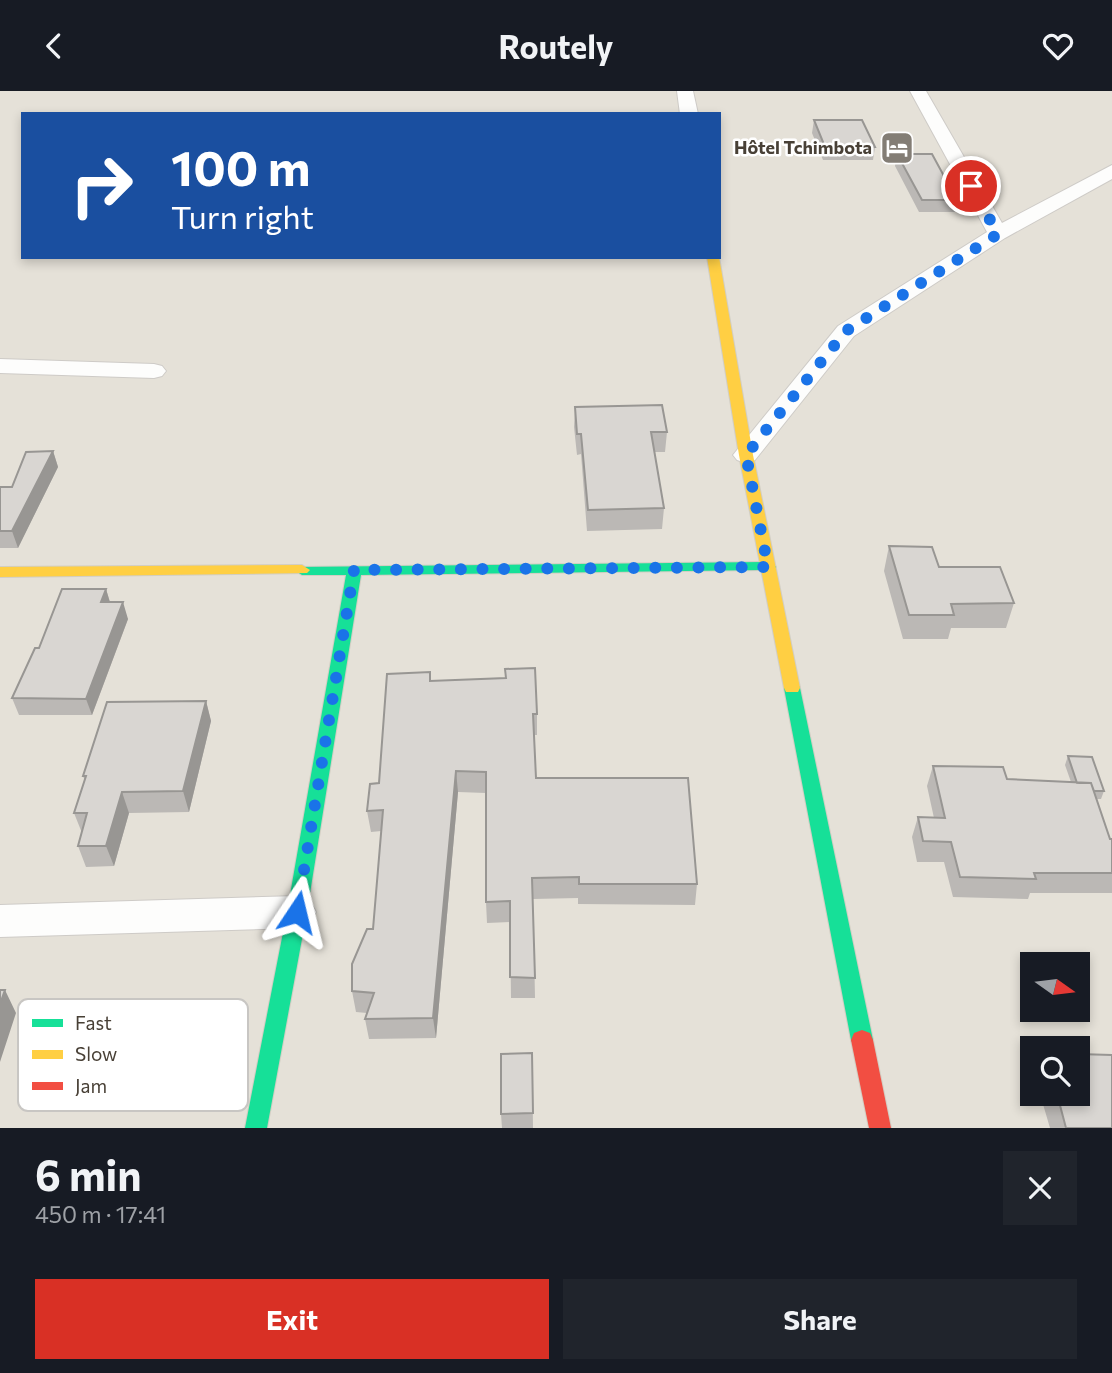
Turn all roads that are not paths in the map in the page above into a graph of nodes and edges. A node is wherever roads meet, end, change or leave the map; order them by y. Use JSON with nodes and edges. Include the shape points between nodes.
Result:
{"nodes":[{"id":1,"x":685,"y":91,"type":"edge"},
{"id":2,"x":918,"y":91,"type":"edge"},
{"id":3,"x":689,"y":112,"type":"edge"},
{"id":4,"x":1112,"y":171,"type":"edge"},
{"id":5,"x":998,"y":234,"type":"junction"},
{"id":6,"x":713,"y":259,"type":"edge"},
{"id":7,"x":0,"y":366,"type":"edge"},
{"id":8,"x":155,"y":371,"type":"dead end"},
{"id":9,"x":746,"y":455,"type":"junction"},
{"id":10,"x":768,"y":567,"type":"junction"},
{"id":11,"x":354,"y":570,"type":"junction"},
{"id":12,"x":0,"y":572,"type":"edge"},
{"id":13,"x":297,"y":912,"type":"junction"},
{"id":14,"x":0,"y":921,"type":"edge"},
{"id":15,"x":256,"y":1128,"type":"edge"},
{"id":16,"x":880,"y":1128,"type":"edge"}],
"edges":[{"from":1,"to":3,"type":"street"},
{"from":2,"to":5,"type":"street"},
{"from":4,"to":5,"type":"street"},
{"from":5,"to":9,"type":"street","via":[[846,331]]},
{"from":6,"to":9,"type":"street"},
{"from":7,"to":8,"type":"street"},
{"from":9,"to":10,"type":"street"},
{"from":10,"to":11,"type":"street"},
{"from":10,"to":16,"type":"street"},
{"from":11,"to":12,"type":"street"},
{"from":11,"to":13,"type":"street"},
{"from":13,"to":14,"type":"street"},
{"from":13,"to":15,"type":"street"}]}
